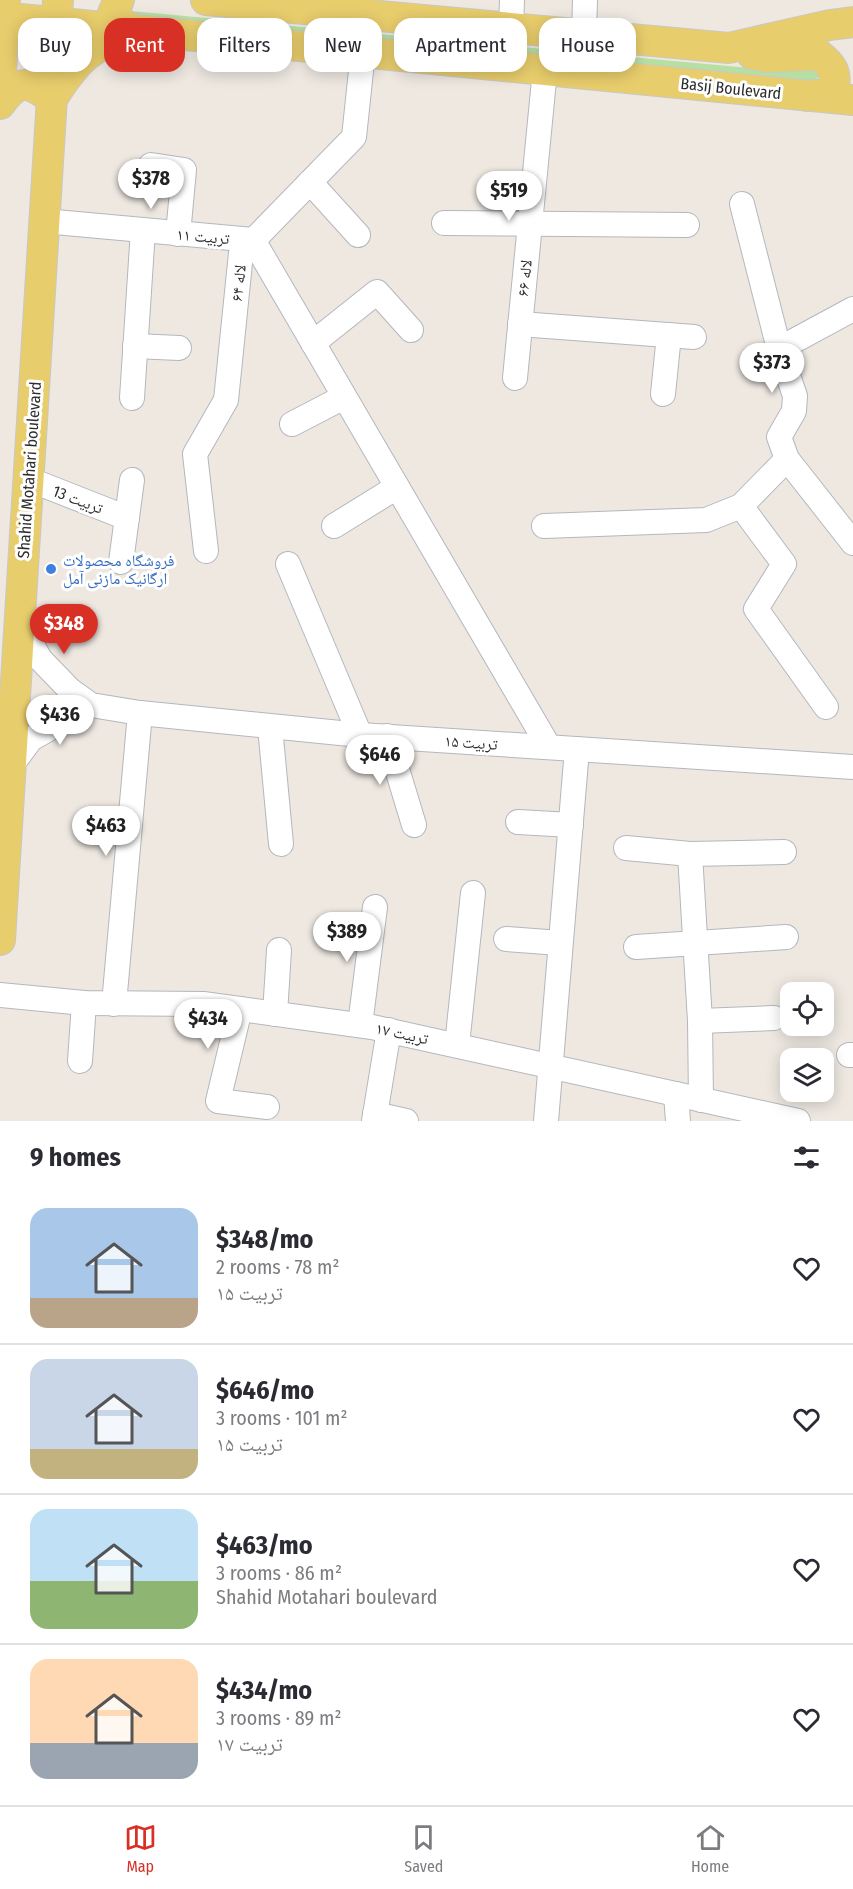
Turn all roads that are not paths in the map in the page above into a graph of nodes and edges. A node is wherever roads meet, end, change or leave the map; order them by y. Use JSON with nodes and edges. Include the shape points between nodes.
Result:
{"nodes":[{"id":1,"x":119,"y":0,"type":"edge"},
{"id":2,"x":206,"y":0,"type":"edge"},
{"id":3,"x":585,"y":0,"type":"edge"},
{"id":4,"x":362,"y":7,"type":"edge"},
{"id":5,"x":57,"y":11,"type":"edge"},
{"id":6,"x":3,"y":12,"type":"edge"},
{"id":7,"x":511,"y":14,"type":"edge"},
{"id":8,"x":115,"y":18,"type":"edge"},
{"id":9,"x":584,"y":18,"type":"edge"},
{"id":10,"x":104,"y":22,"type":"edge"},
{"id":11,"x":539,"y":22,"type":"edge"},
{"id":12,"x":853,"y":22,"type":"edge"},
{"id":13,"x":185,"y":34,"type":"edge"},
{"id":14,"x":636,"y":40,"type":"edge"},
{"id":15,"x":104,"y":45,"type":"edge"},
{"id":16,"x":304,"y":46,"type":"edge"},
{"id":17,"x":729,"y":48,"type":"junction"},
{"id":18,"x":382,"y":54,"type":"edge"},
{"id":19,"x":539,"y":70,"type":"edge"},
{"id":20,"x":361,"y":72,"type":"edge"},
{"id":21,"x":544,"y":72,"type":"edge"},
{"id":22,"x":564,"y":72,"type":"edge"},
{"id":23,"x":0,"y":92,"type":"edge"},
{"id":24,"x":808,"y":96,"type":"junction"},
{"id":25,"x":52,"y":99,"type":"junction"},
{"id":26,"x":853,"y":100,"type":"edge"},
{"id":27,"x":0,"y":104,"type":"edge"},
{"id":28,"x":151,"y":165,"type":"dead end"},
{"id":29,"x":310,"y":182,"type":"junction"},
{"id":30,"x":742,"y":204,"type":"dead end"},
{"id":31,"x":44,"y":221,"type":"junction"},
{"id":32,"x":444,"y":223,"type":"dead end"},
{"id":33,"x":530,"y":225,"type":"junction"},
{"id":34,"x":687,"y":225,"type":"dead end"},
{"id":35,"x":143,"y":230,"type":"junction"},
{"id":36,"x":178,"y":234,"type":"junction"},
{"id":37,"x":358,"y":235,"type":"dead end"},
{"id":38,"x":253,"y":240,"type":"junction"},
{"id":39,"x":851,"y":314,"type":"edge"},
{"id":40,"x":520,"y":324,"type":"junction"},
{"id":41,"x":411,"y":330,"type":"dead end"},
{"id":42,"x":669,"y":335,"type":"junction"},
{"id":43,"x":694,"y":337,"type":"dead end"},
{"id":44,"x":313,"y":343,"type":"junction"},
{"id":45,"x":135,"y":346,"type":"junction"},
{"id":46,"x":179,"y":348,"type":"dead end"},
{"id":47,"x":779,"y":349,"type":"junction"},
{"id":48,"x":514,"y":378,"type":"dead end"},
{"id":49,"x":663,"y":394,"type":"dead end"},
{"id":50,"x":345,"y":397,"type":"junction"},
{"id":51,"x":132,"y":398,"type":"dead end"},
{"id":52,"x":292,"y":424,"type":"dead end"},
{"id":53,"x":787,"y":459,"type":"junction"},
{"id":54,"x":28,"y":479,"type":"junction"},
{"id":55,"x":132,"y":480,"type":"dead end"},
{"id":56,"x":397,"y":487,"type":"junction"},
{"id":57,"x":741,"y":506,"type":"junction"},
{"id":58,"x":127,"y":518,"type":"junction"},
{"id":59,"x":334,"y":526,"type":"dead end"},
{"id":60,"x":544,"y":526,"type":"dead end"},
{"id":61,"x":853,"y":543,"type":"edge"},
{"id":62,"x":206,"y":551,"type":"dead end"},
{"id":63,"x":121,"y":562,"type":"dead end"},
{"id":64,"x":288,"y":564,"type":"dead end"},
{"id":65,"x":20,"y":621,"type":"junction"},
{"id":66,"x":91,"y":705,"type":"junction"},
{"id":67,"x":826,"y":707,"type":"dead end"},
{"id":68,"x":140,"y":714,"type":"junction"},
{"id":69,"x":270,"y":727,"type":"junction"},
{"id":70,"x":360,"y":735,"type":"junction"},
{"id":71,"x":387,"y":736,"type":"junction"},
{"id":72,"x":549,"y":747,"type":"junction"},
{"id":73,"x":577,"y":749,"type":"junction"},
{"id":74,"x":11,"y":766,"type":"junction"},
{"id":75,"x":853,"y":767,"type":"edge"},
{"id":76,"x":518,"y":822,"type":"dead end"},
{"id":77,"x":414,"y":825,"type":"dead end"},
{"id":78,"x":571,"y":825,"type":"junction"},
{"id":79,"x":281,"y":844,"type":"dead end"},
{"id":80,"x":626,"y":848,"type":"dead end"},
{"id":81,"x":784,"y":852,"type":"dead end"},
{"id":82,"x":690,"y":854,"type":"junction"},
{"id":83,"x":472,"y":893,"type":"dead end"},
{"id":84,"x":375,"y":907,"type":"dead end"},
{"id":85,"x":786,"y":937,"type":"dead end"},
{"id":86,"x":506,"y":939,"type":"dead end"},
{"id":87,"x":0,"y":940,"type":"edge"},
{"id":88,"x":560,"y":943,"type":"junction"},
{"id":89,"x":696,"y":943,"type":"junction"},
{"id":90,"x":636,"y":947,"type":"dead end"},
{"id":91,"x":279,"y":950,"type":"dead end"},
{"id":92,"x":0,"y":994,"type":"edge"},
{"id":93,"x":84,"y":1003,"type":"junction"},
{"id":94,"x":114,"y":1004,"type":"junction"},
{"id":95,"x":240,"y":1009,"type":"junction"},
{"id":96,"x":275,"y":1014,"type":"junction"},
{"id":97,"x":774,"y":1018,"type":"dead end"},
{"id":98,"x":699,"y":1021,"type":"junction"},
{"id":99,"x":360,"y":1025,"type":"junction"},
{"id":100,"x":389,"y":1030,"type":"junction"},
{"id":101,"x":457,"y":1046,"type":"junction"},
{"id":102,"x":80,"y":1061,"type":"dead end"},
{"id":103,"x":550,"y":1066,"type":"junction"},
{"id":104,"x":676,"y":1094,"type":"junction"},
{"id":105,"x":701,"y":1100,"type":"junction"},
{"id":106,"x":267,"y":1107,"type":"dead end"},
{"id":107,"x":374,"y":1117,"type":"edge"},
{"id":108,"x":406,"y":1121,"type":"edge"},
{"id":109,"x":546,"y":1121,"type":"edge"},
{"id":110,"x":678,"y":1121,"type":"edge"},
{"id":111,"x":798,"y":1121,"type":"edge"}],
"edges":[{"from":1,"to":8,"type":"main road","via":[[113,13]]},
{"from":2,"to":4,"type":"main road"},
{"from":3,"to":9,"type":"street"},
{"from":4,"to":7,"type":"main road"},
{"from":5,"to":6,"type":"main road","name":"Basij Boulevard"},
{"from":5,"to":10,"type":"main road","name":"Basij Boulevard"},
{"from":5,"to":25,"type":"main road","name":"Shahid Motahari boulevard"},
{"from":6,"to":23,"type":"main road"},
{"from":7,"to":11,"type":"main road"},
{"from":12,"to":17,"type":"main road"},
{"from":13,"to":16,"type":"main road","name":"Basij Boulevard"},
{"from":14,"to":17,"type":"main road"},
{"from":15,"to":25,"type":"main road","via":[[81,59]]},
{"from":17,"to":24,"type":"main road","via":[[766,57],[819,55],[832,68],[835,83],[826,94]]},
{"from":18,"to":19,"type":"main road","name":"Basij Boulevard"},
{"from":20,"to":29,"type":"street","name":"لاله ۶۴","via":[[354,137]]},
{"from":21,"to":33,"type":"street","name":"لاله ۶۶"},
{"from":22,"to":24,"type":"main road","name":"Basij Boulevard"},
{"from":24,"to":26,"type":"main road","name":"Basij Boulevard"},
{"from":25,"to":27,"type":"main road","via":[[35,86],[22,85],[10,90]]},
{"from":25,"to":31,"type":"main road","name":"Shahid Motahari boulevard"},
{"from":28,"to":36,"type":"street","via":[[184,170]]},
{"from":29,"to":37,"type":"street"},
{"from":29,"to":38,"type":"street","name":"لاله ۶۴"},
{"from":30,"to":47,"type":"street"},
{"from":31,"to":35,"type":"street","name":"تربیت ۱۱"},
{"from":31,"to":54,"type":"main road","name":"Shahid Motahari boulevard"},
{"from":32,"to":33,"type":"street"},
{"from":33,"to":34,"type":"street"},
{"from":33,"to":40,"type":"street","name":"لاله ۶۶"},
{"from":35,"to":36,"type":"street","name":"تربیت ۱۱"},
{"from":35,"to":45,"type":"street"},
{"from":36,"to":38,"type":"street","name":"تربیت ۱۱"},
{"from":38,"to":44,"type":"street"},
{"from":38,"to":62,"type":"street","name":"لاله ۶۴","via":[[241,253],[226,400],[195,454]]},
{"from":39,"to":47,"type":"street"},
{"from":40,"to":42,"type":"street"},
{"from":40,"to":48,"type":"street","name":"لاله ۶۶"},
{"from":41,"to":44,"type":"street","via":[[377,292]]},
{"from":42,"to":43,"type":"street"},
{"from":42,"to":49,"type":"street"},
{"from":44,"to":50,"type":"street"},
{"from":45,"to":46,"type":"street"},
{"from":45,"to":51,"type":"street"},
{"from":47,"to":53,"type":"street","via":[[795,396],[794,411],[779,437]]},
{"from":50,"to":52,"type":"street"},
{"from":50,"to":56,"type":"street"},
{"from":53,"to":57,"type":"street"},
{"from":53,"to":61,"type":"street"},
{"from":54,"to":58,"type":"street","name":"تربیت 13"},
{"from":54,"to":65,"type":"main road","name":"Shahid Motahari boulevard"},
{"from":55,"to":58,"type":"street"},
{"from":56,"to":59,"type":"street"},
{"from":56,"to":72,"type":"street"},
{"from":57,"to":60,"type":"street","via":[[706,520]]},
{"from":57,"to":67,"type":"street","via":[[784,564],[756,609]]},
{"from":58,"to":63,"type":"street"},
{"from":64,"to":70,"type":"street"},
{"from":65,"to":66,"type":"street","name":"تربیت ۱۵","via":[[40,659]]},
{"from":65,"to":74,"type":"main road","name":"Shahid Motahari boulevard"},
{"from":66,"to":68,"type":"street","name":"تربیت ۱۵"},
{"from":66,"to":74,"type":"street","via":[[32,739]]},
{"from":68,"to":69,"type":"street","name":"تربیت ۱۵"},
{"from":68,"to":94,"type":"street"},
{"from":69,"to":70,"type":"street","name":"تربیت ۱۵"},
{"from":69,"to":79,"type":"street"},
{"from":70,"to":71,"type":"street","name":"تربیت ۱۵"},
{"from":71,"to":72,"type":"street","name":"تربیت ۱۵"},
{"from":71,"to":77,"type":"street"},
{"from":72,"to":73,"type":"street","name":"تربیت ۱۵"},
{"from":73,"to":75,"type":"street","name":"تربیت ۱۵"},
{"from":73,"to":78,"type":"street"},
{"from":74,"to":87,"type":"main road","name":"Shahid Motahari boulevard"},
{"from":76,"to":78,"type":"street"},
{"from":78,"to":88,"type":"street"},
{"from":80,"to":82,"type":"street"},
{"from":81,"to":82,"type":"street"},
{"from":82,"to":89,"type":"street"},
{"from":83,"to":101,"type":"street"},
{"from":84,"to":99,"type":"street"},
{"from":85,"to":89,"type":"street"},
{"from":86,"to":88,"type":"street"},
{"from":88,"to":103,"type":"street"},
{"from":89,"to":90,"type":"street"},
{"from":89,"to":98,"type":"street"},
{"from":91,"to":96,"type":"street"},
{"from":92,"to":93,"type":"street","name":"تربیت ۱۷"},
{"from":93,"to":94,"type":"street","name":"تربیت ۱۷"},
{"from":93,"to":102,"type":"street"},
{"from":94,"to":95,"type":"street","name":"تربیت ۱۷","via":[[203,1004]]},
{"from":95,"to":96,"type":"street","name":"تربیت ۱۷"},
{"from":95,"to":106,"type":"street","via":[[218,1101]]},
{"from":96,"to":99,"type":"street","name":"تربیت ۱۷"},
{"from":97,"to":98,"type":"street"},
{"from":98,"to":105,"type":"street"},
{"from":99,"to":100,"type":"street","name":"تربیت ۱۷"},
{"from":100,"to":101,"type":"street","name":"تربیت ۱۷"},
{"from":100,"to":107,"type":"street"},
{"from":101,"to":103,"type":"street","name":"تربیت ۱۷"},
{"from":103,"to":104,"type":"street","name":"تربیت ۱۷"},
{"from":103,"to":109,"type":"street"},
{"from":104,"to":105,"type":"street","name":"تربیت ۱۷"},
{"from":104,"to":110,"type":"street"},
{"from":105,"to":111,"type":"street","name":"تربیت ۱۷"},
{"from":107,"to":108,"type":"street"}]}
